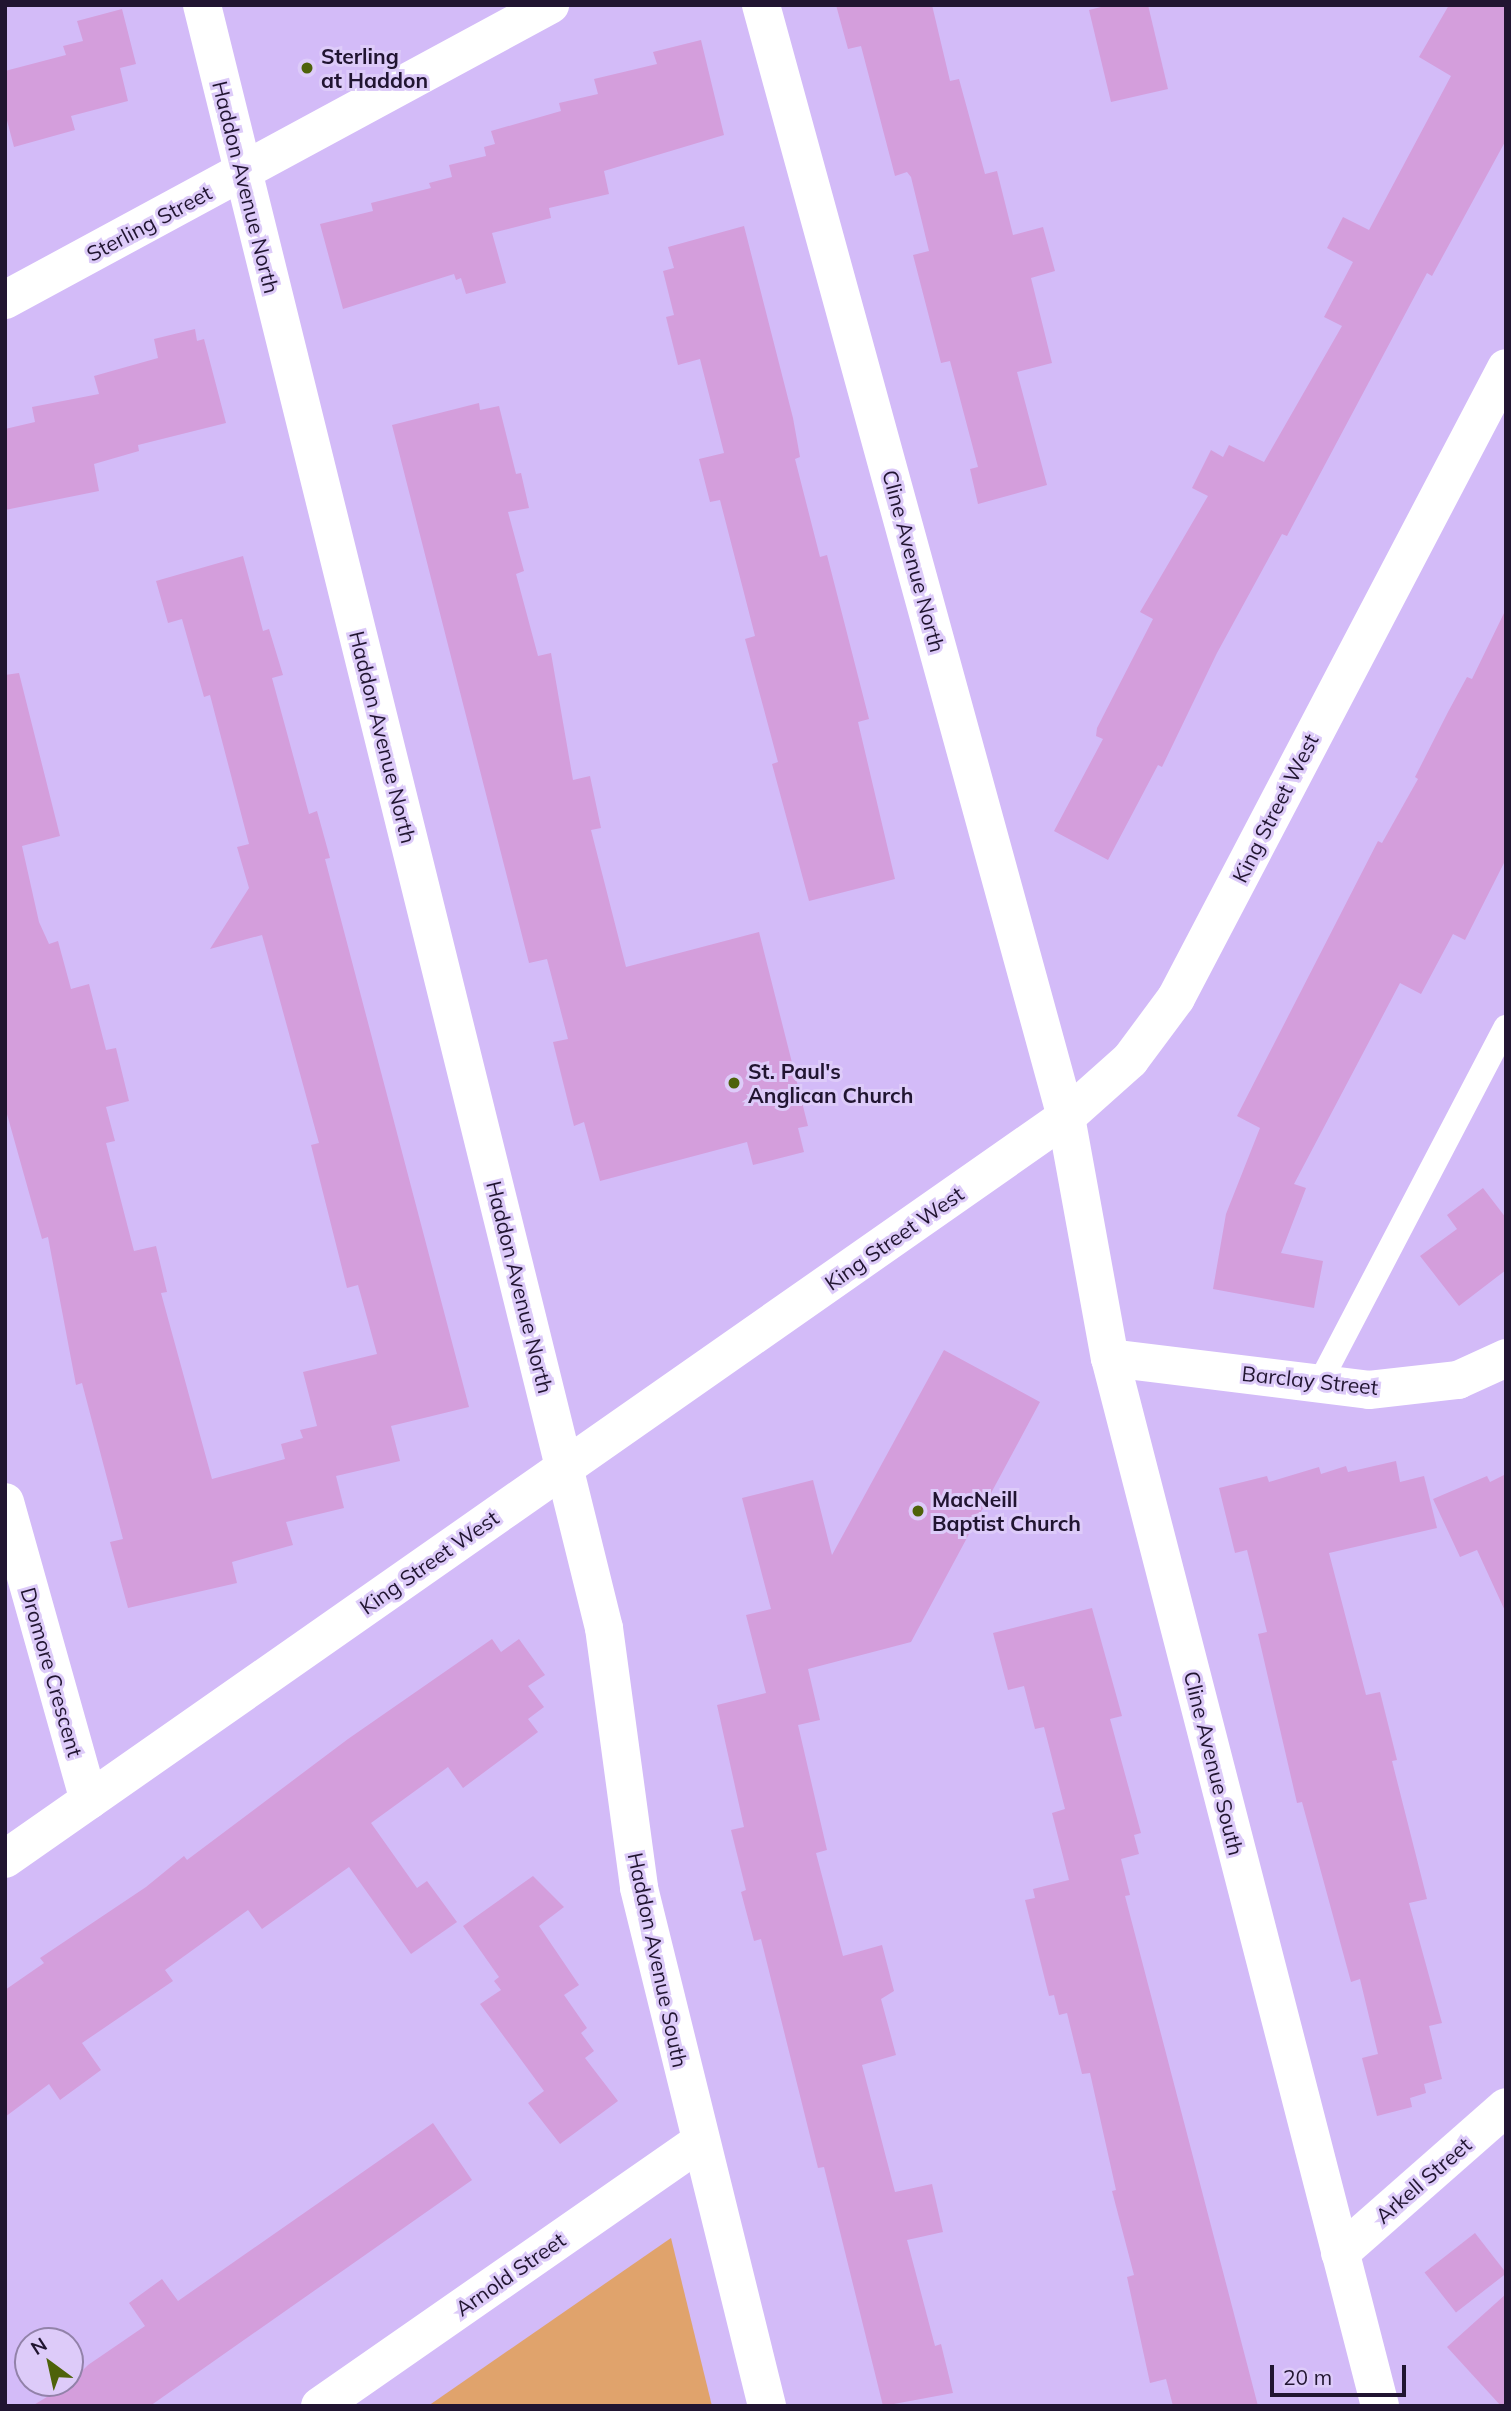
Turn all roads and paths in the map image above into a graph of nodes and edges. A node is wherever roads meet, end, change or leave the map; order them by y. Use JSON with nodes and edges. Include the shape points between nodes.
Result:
{"nodes":[{"id":1,"x":202,"y":5,"type":"edge"},
{"id":2,"x":550,"y":5,"type":"edge"},
{"id":3,"x":761,"y":5,"type":"edge"},
{"id":4,"x":242,"y":173,"type":"junction"},
{"id":5,"x":5,"y":300,"type":"edge"},
{"id":6,"x":1506,"y":368,"type":"edge"},
{"id":7,"x":1506,"y":1027,"type":"edge"},
{"id":8,"x":1066,"y":1117,"type":"junction"},
{"id":9,"x":1110,"y":1357,"type":"junction"},
{"id":10,"x":1506,"y":1358,"type":"edge"},
{"id":11,"x":1319,"y":1384,"type":"junction"},
{"id":12,"x":565,"y":1468,"type":"junction"},
{"id":13,"x":5,"y":1502,"type":"edge"},
{"id":14,"x":89,"y":1800,"type":"junction"},
{"id":15,"x":5,"y":1859,"type":"edge"},
{"id":16,"x":1506,"y":2107,"type":"edge"},
{"id":17,"x":699,"y":2143,"type":"junction"},
{"id":18,"x":1340,"y":2253,"type":"junction"},
{"id":19,"x":320,"y":2406,"type":"edge"},
{"id":20,"x":767,"y":2406,"type":"edge"},
{"id":21,"x":1380,"y":2406,"type":"edge"}],
"edges":[{"from":1,"to":4,"type":"street","name":"Haddon Avenue North"},
{"from":2,"to":4,"type":"street","name":"Sterling Street"},
{"from":3,"to":8,"type":"street","name":"Cline Avenue North"},
{"from":4,"to":5,"type":"street","name":"Sterling Street"},
{"from":4,"to":12,"type":"street","name":"Haddon Avenue North"},
{"from":6,"to":8,"type":"street","name":"King Street West","via":[[1176,998],[1130,1060]]},
{"from":7,"to":11,"type":"lane"},
{"from":8,"to":9,"type":"street","name":"Cline Avenue South"},
{"from":8,"to":12,"type":"street","name":"King Street West"},
{"from":9,"to":11,"type":"street","name":"Barclay Street"},
{"from":9,"to":18,"type":"street","name":"Cline Avenue South"},
{"from":10,"to":11,"type":"street","name":"Barclay Street","via":[[1458,1380],[1369,1390]]},
{"from":12,"to":14,"type":"street","name":"King Street West"},
{"from":12,"to":17,"type":"street","name":"Haddon Avenue South","via":[[604,1628],[639,1888]]},
{"from":13,"to":14,"type":"street","name":"Dromore Crescent"},
{"from":14,"to":15,"type":"street","name":"King Street West"},
{"from":16,"to":18,"type":"street","name":"Arkell Street"},
{"from":17,"to":19,"type":"street","name":"Arnold Street"},
{"from":17,"to":20,"type":"street","name":"Haddon Avenue South"},
{"from":18,"to":21,"type":"street","name":"Cline Avenue South"}]}
